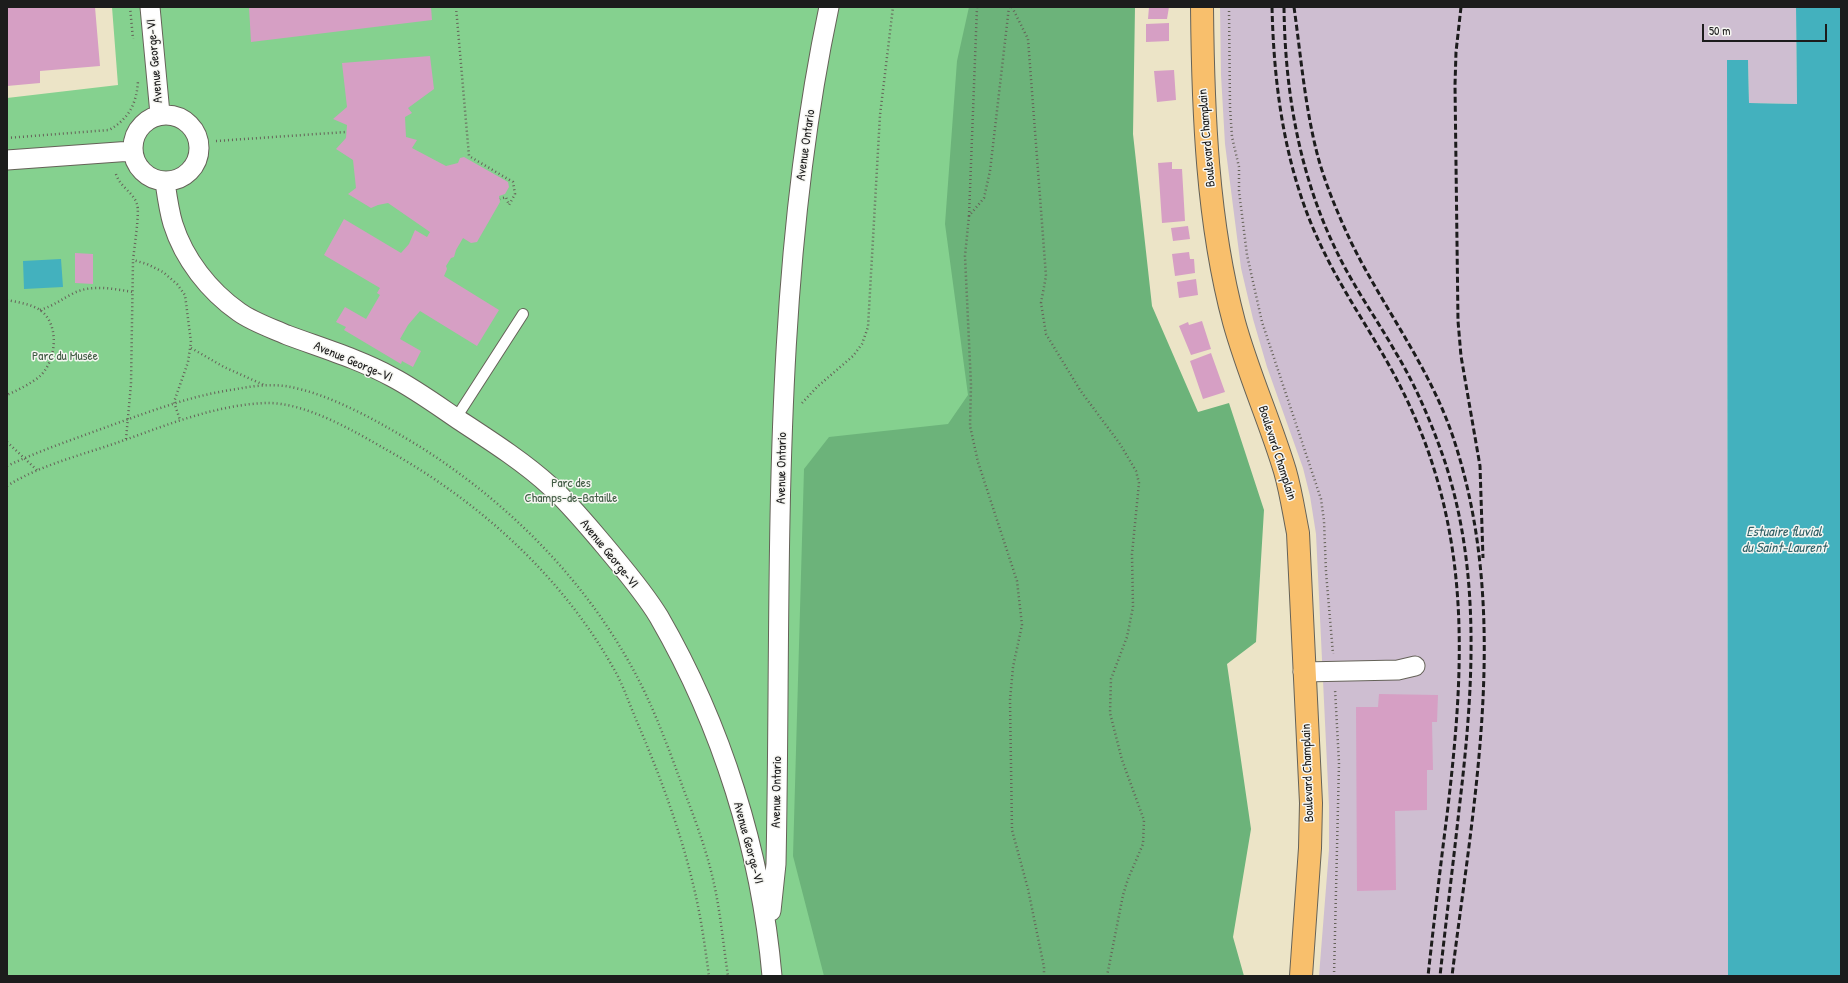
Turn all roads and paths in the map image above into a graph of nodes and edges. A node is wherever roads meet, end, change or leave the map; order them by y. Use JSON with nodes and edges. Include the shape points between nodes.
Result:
{"nodes":[{"id":1,"x":130,"y":7,"type":"edge"},
{"id":2,"x":150,"y":7,"type":"edge"},
{"id":3,"x":456,"y":7,"type":"edge"},
{"id":4,"x":829,"y":7,"type":"edge"},
{"id":5,"x":893,"y":7,"type":"edge"},
{"id":6,"x":978,"y":7,"type":"edge"},
{"id":7,"x":1010,"y":7,"type":"edge"},
{"id":8,"x":1202,"y":7,"type":"edge"},
{"id":9,"x":134,"y":46,"type":"dead end"},
{"id":10,"x":138,"y":77,"type":"dead end"},
{"id":11,"x":160,"y":114,"type":"junction"},
{"id":12,"x":346,"y":132,"type":"dead end"},
{"id":13,"x":7,"y":138,"type":"edge"},
{"id":14,"x":216,"y":141,"type":"dead end"},
{"id":15,"x":132,"y":151,"type":"junction"},
{"id":16,"x":7,"y":160,"type":"edge"},
{"id":17,"x":116,"y":174,"type":"dead end"},
{"id":18,"x":165,"y":182,"type":"junction"},
{"id":19,"x":500,"y":199,"type":"dead end"},
{"id":20,"x":969,"y":216,"type":"junction"},
{"id":21,"x":134,"y":260,"type":"junction"},
{"id":22,"x":133,"y":292,"type":"junction"},
{"id":23,"x":7,"y":300,"type":"edge"},
{"id":24,"x":40,"y":310,"type":"junction"},
{"id":25,"x":523,"y":314,"type":"dead end"},
{"id":26,"x":190,"y":348,"type":"junction"},
{"id":27,"x":266,"y":386,"type":"junction"},
{"id":28,"x":7,"y":395,"type":"edge"},
{"id":29,"x":174,"y":402,"type":"junction"},
{"id":30,"x":782,"y":407,"type":"junction"},
{"id":31,"x":456,"y":418,"type":"junction"},
{"id":32,"x":128,"y":419,"type":"junction"},
{"id":33,"x":180,"y":420,"type":"junction"},
{"id":34,"x":126,"y":439,"type":"junction"},
{"id":35,"x":7,"y":442,"type":"edge"},
{"id":36,"x":25,"y":458,"type":"junction"},
{"id":37,"x":7,"y":466,"type":"edge"},
{"id":38,"x":38,"y":472,"type":"junction"},
{"id":39,"x":7,"y":486,"type":"edge"},
{"id":40,"x":1415,"y":666,"type":"dead end"},
{"id":41,"x":1303,"y":672,"type":"junction"},
{"id":42,"x":776,"y":826,"type":"junction"},
{"id":43,"x":747,"y":832,"type":"junction"},
{"id":44,"x":768,"y":932,"type":"junction"},
{"id":45,"x":709,"y":976,"type":"edge"},
{"id":46,"x":728,"y":976,"type":"edge"},
{"id":47,"x":772,"y":976,"type":"edge"},
{"id":48,"x":1044,"y":976,"type":"edge"},
{"id":49,"x":1107,"y":976,"type":"edge"},
{"id":50,"x":1301,"y":976,"type":"edge"}],
"edges":[{"from":1,"to":9,"type":"path"},
{"from":2,"to":11,"type":"street","name":"Avenue George-VI"},
{"from":3,"to":19,"type":"path","via":[[469,156],[513,182],[515,194],[509,205],[506,198]]},
{"from":4,"to":30,"type":"street","name":"Avenue Ontario","via":[[820,50],[790,272]]},
{"from":5,"to":30,"type":"path","via":[[880,115],[868,327],[862,344],[853,356],[801,404],[796,407]]},
{"from":6,"to":20,"type":"path"},
{"from":7,"to":20,"type":"path","via":[[990,170],[984,198]]},
{"from":7,"to":49,"type":"path","via":[[1028,39],[1045,269],[1041,303],[1046,334],[1080,390],[1120,444],[1136,471],[1139,483],[1132,554],[1133,607],[1127,637],[1111,679],[1110,713],[1122,760],[1144,820],[1143,844],[1123,895]]},
{"from":8,"to":41,"type":"main road","name":"Boulevard Champlain","via":[[1202,75],[1207,146],[1223,271],[1234,322],[1250,374],[1277,445],[1293,502],[1298,534]]},
{"from":10,"to":13,"type":"path","via":[[134,103],[122,122],[109,130]]},
{"from":11,"to":15,"type":"street","via":[[148,119],[139,127]]},
{"from":11,"to":18,"type":"street","via":[[175,115],[184,119],[196,131],[199,142],[198,159],[190,172],[178,180]]},
{"from":12,"to":14,"type":"path"},
{"from":15,"to":16,"type":"street"},
{"from":15,"to":18,"type":"street","via":[[137,166],[145,174]]},
{"from":17,"to":21,"type":"path","via":[[138,206]]},
{"from":18,"to":31,"type":"street","name":"Avenue George-VI","via":[[173,223],[184,251],[198,273],[240,314],[391,376]]},
{"from":20,"to":48,"type":"path","via":[[965,256],[971,385],[970,426],[978,462],[1017,581],[1022,625],[1013,667],[1010,700],[1012,830],[1028,889]]},
{"from":21,"to":22,"type":"path"},
{"from":21,"to":26,"type":"path","via":[[163,272],[185,295]]},
{"from":22,"to":24,"type":"path","via":[[92,288],[75,293]]},
{"from":22,"to":32,"type":"path"},
{"from":23,"to":24,"type":"path"},
{"from":24,"to":28,"type":"path","via":[[51,324],[54,335],[54,349],[50,362],[40,376]]},
{"from":25,"to":31,"type":"lane"},
{"from":26,"to":27,"type":"path"},
{"from":26,"to":29,"type":"path","via":[[188,362]]},
{"from":27,"to":29,"type":"path","via":[[213,392]]},
{"from":27,"to":46,"type":"path","via":[[285,386],[349,407],[400,434],[486,494],[529,532],[566,572],[603,620],[636,674],[670,753],[712,875]]},
{"from":29,"to":32,"type":"path"},
{"from":29,"to":33,"type":"path"},
{"from":30,"to":42,"type":"street","name":"Avenue Ontario"},
{"from":31,"to":43,"type":"street","name":"Avenue George-VI","via":[[550,486],[611,554],[658,615],[713,725]]},
{"from":32,"to":34,"type":"path"},
{"from":32,"to":36,"type":"path"},
{"from":33,"to":34,"type":"path"},
{"from":33,"to":45,"type":"path","via":[[217,409],[267,403],[291,405],[325,418],[364,437],[444,484],[491,521],[527,556],[569,602],[616,672],[650,752],[695,889]]},
{"from":34,"to":38,"type":"path"},
{"from":35,"to":36,"type":"path"},
{"from":36,"to":37,"type":"path"},
{"from":36,"to":38,"type":"path"},
{"from":38,"to":39,"type":"path"},
{"from":40,"to":41,"type":"street","via":[[1398,670]]},
{"from":41,"to":50,"type":"main road","name":"Boulevard Champlain","via":[[1311,803]]},
{"from":42,"to":43,"type":"street"},
{"from":42,"to":44,"type":"street","name":"Avenue Ontario","via":[[776,864]]},
{"from":43,"to":44,"type":"street","name":"Avenue George-VI"},
{"from":44,"to":47,"type":"street","name":"Avenue George-VI"}]}
